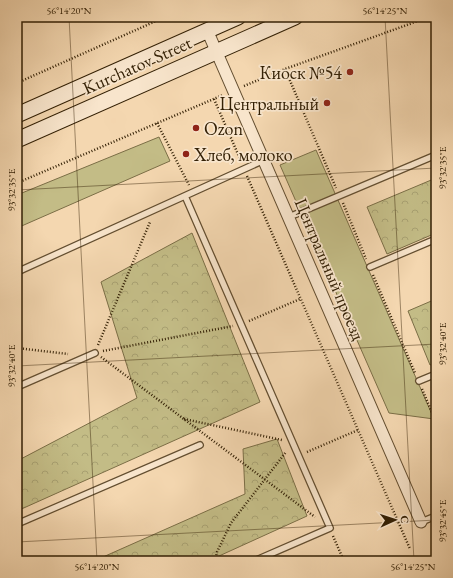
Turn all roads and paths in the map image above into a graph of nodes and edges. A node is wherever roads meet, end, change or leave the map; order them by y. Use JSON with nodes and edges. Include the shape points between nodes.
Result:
{"nodes":[{"id":1,"x":165,"y":17,"type":"edge"},
{"id":2,"x":238,"y":17,"type":"edge"},
{"id":3,"x":295,"y":17,"type":"edge"},
{"id":4,"x":207,"y":30,"type":"junction"},
{"id":5,"x":216,"y":51,"type":"junction"},
{"id":6,"x":285,"y":69,"type":"dead end"},
{"id":7,"x":17,"y":84,"type":"edge"},
{"id":8,"x":214,"y":99,"type":"dead end"},
{"id":9,"x":17,"y":115,"type":"edge"},
{"id":10,"x":158,"y":123,"type":"dead end"},
{"id":11,"x":17,"y":140,"type":"edge"},
{"id":12,"x":436,"y":155,"type":"edge"},
{"id":13,"x":264,"y":160,"type":"junction"},
{"id":14,"x":245,"y":169,"type":"junction"},
{"id":15,"x":193,"y":192,"type":"junction"},
{"id":16,"x":185,"y":196,"type":"junction"},
{"id":17,"x":340,"y":196,"type":"junction"},
{"id":18,"x":155,"y":209,"type":"junction"},
{"id":19,"x":289,"y":217,"type":"junction"},
{"id":20,"x":436,"y":239,"type":"edge"},
{"id":21,"x":370,"y":267,"type":"junction"},
{"id":22,"x":17,"y":272,"type":"edge"},
{"id":23,"x":300,"y":299,"type":"junction"},
{"id":24,"x":242,"y":324,"type":"junction"},
{"id":25,"x":17,"y":348,"type":"edge"},
{"id":26,"x":95,"y":353,"type":"junction"},
{"id":27,"x":86,"y":356,"type":"junction"},
{"id":28,"x":436,"y":374,"type":"edge"},
{"id":29,"x":419,"y":382,"type":"junction"},
{"id":30,"x":17,"y":387,"type":"edge"},
{"id":31,"x":183,"y":418,"type":"junction"},
{"id":32,"x":436,"y":422,"type":"edge"},
{"id":33,"x":358,"y":430,"type":"junction"},
{"id":34,"x":293,"y":442,"type":"junction"},
{"id":35,"x":200,"y":444,"type":"dead end"},
{"id":36,"x":299,"y":455,"type":"junction"},
{"id":37,"x":265,"y":480,"type":"junction"},
{"id":38,"x":436,"y":516,"type":"edge"},
{"id":39,"x":421,"y":522,"type":"joint"},
{"id":40,"x":17,"y":524,"type":"edge"},
{"id":41,"x":330,"y":528,"type":"junction"},
{"id":42,"x":410,"y":549,"type":"dead end"},
{"id":43,"x":215,"y":561,"type":"edge"},
{"id":44,"x":254,"y":561,"type":"edge"},
{"id":45,"x":344,"y":561,"type":"edge"}],
"edges":[{"from":1,"to":7,"type":"path"},
{"from":2,"to":4,"type":"main road","name":"Kurchatov Street"},
{"from":3,"to":5,"type":"main road","name":"Kurchatov Street"},
{"from":4,"to":5,"type":"street","name":"Центральный проезд"},
{"from":4,"to":9,"type":"main road","name":"Kurchatov Street"},
{"from":5,"to":11,"type":"main road","name":"Kurchatov Street"},
{"from":5,"to":13,"type":"street","name":"Центральный проезд"},
{"from":6,"to":17,"type":"path"},
{"from":8,"to":14,"type":"path"},
{"from":10,"to":15,"type":"path"},
{"from":12,"to":17,"type":"lane"},
{"from":13,"to":14,"type":"lane"},
{"from":13,"to":19,"type":"street","name":"Центральный проезд"},
{"from":14,"to":15,"type":"lane"},
{"from":14,"to":23,"type":"path"},
{"from":15,"to":16,"type":"lane"},
{"from":16,"to":18,"type":"lane"},
{"from":16,"to":24,"type":"lane"},
{"from":17,"to":19,"type":"lane"},
{"from":17,"to":21,"type":"path"},
{"from":18,"to":22,"type":"lane"},
{"from":18,"to":26,"type":"path"},
{"from":19,"to":39,"type":"street","name":"Центральный проезд"},
{"from":20,"to":21,"type":"lane"},
{"from":21,"to":29,"type":"path"},
{"from":23,"to":24,"type":"path"},
{"from":23,"to":33,"type":"path"},
{"from":24,"to":26,"type":"path"},
{"from":24,"to":34,"type":"lane"},
{"from":25,"to":27,"type":"path"},
{"from":26,"to":27,"type":"lane"},
{"from":26,"to":31,"type":"path"},
{"from":27,"to":30,"type":"lane"},
{"from":28,"to":29,"type":"lane"},
{"from":29,"to":32,"type":"path"},
{"from":31,"to":34,"type":"path"},
{"from":31,"to":37,"type":"path"},
{"from":33,"to":36,"type":"path"},
{"from":33,"to":42,"type":"path"},
{"from":34,"to":36,"type":"lane"},
{"from":34,"to":37,"type":"path"},
{"from":35,"to":40,"type":"lane"},
{"from":36,"to":41,"type":"lane"},
{"from":37,"to":41,"type":"path"},
{"from":37,"to":43,"type":"path","via":[[231,523]]},
{"from":38,"to":39,"type":"lane"},
{"from":41,"to":44,"type":"lane"},
{"from":41,"to":45,"type":"path"}]}
